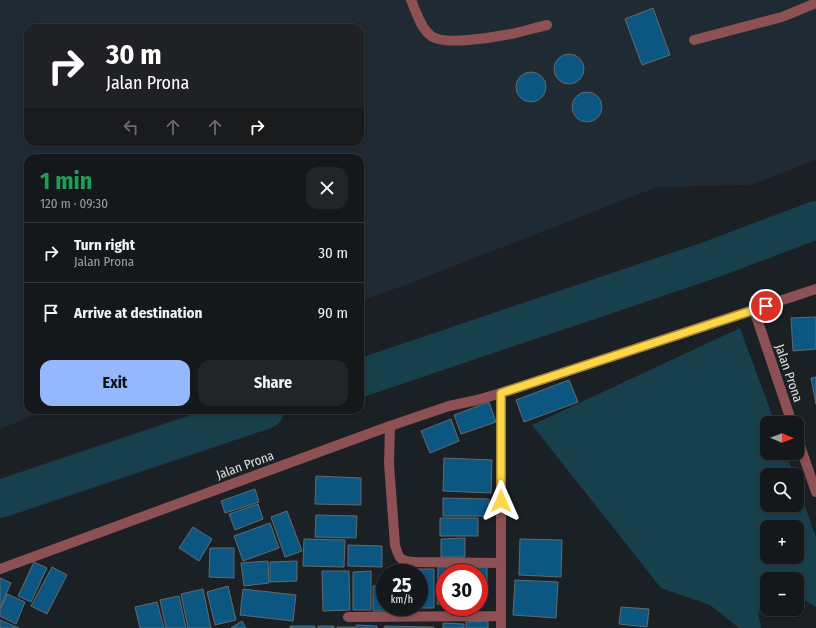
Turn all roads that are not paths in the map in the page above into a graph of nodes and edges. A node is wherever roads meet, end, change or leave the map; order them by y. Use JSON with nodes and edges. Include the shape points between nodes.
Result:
{"nodes":[{"id":1,"x":412,"y":0,"type":"edge"},
{"id":2,"x":816,"y":3,"type":"edge"},
{"id":3,"x":547,"y":24,"type":"dead end"},
{"id":4,"x":694,"y":40,"type":"dead end"},
{"id":5,"x":816,"y":289,"type":"edge"},
{"id":6,"x":754,"y":310,"type":"junction"},
{"id":7,"x":501,"y":393,"type":"junction"},
{"id":8,"x":790,"y":416,"type":"edge"},
{"id":9,"x":390,"y":426,"type":"junction"},
{"id":10,"x":804,"y":457,"type":"edge"},
{"id":11,"x":816,"y":492,"type":"edge"},
{"id":12,"x":501,"y":563,"type":"junction"},
{"id":13,"x":0,"y":569,"type":"edge"},
{"id":14,"x":501,"y":616,"type":"junction"},
{"id":15,"x":348,"y":617,"type":"dead end"},
{"id":16,"x":501,"y":628,"type":"edge"}],
"edges":[{"from":1,"to":3,"type":"street","via":[[420,22],[430,36],[445,41],[506,35]]},
{"from":2,"to":4,"type":"street","via":[[782,17]]},
{"from":5,"to":6,"type":"street","name":"Jalan Prona"},
{"from":6,"to":7,"type":"street","name":"Jalan Prona"},
{"from":6,"to":8,"type":"street","name":"Jalan Prona"},
{"from":7,"to":9,"type":"street","name":"Jalan Prona","via":[[449,406]]},
{"from":7,"to":12,"type":"street"},
{"from":9,"to":12,"type":"street","via":[[389,471],[395,545],[399,556],[405,561],[415,562]]},
{"from":9,"to":13,"type":"street","name":"Jalan Prona"},
{"from":10,"to":11,"type":"street"},
{"from":12,"to":14,"type":"street"},
{"from":14,"to":15,"type":"street"},
{"from":14,"to":16,"type":"street"}]}
